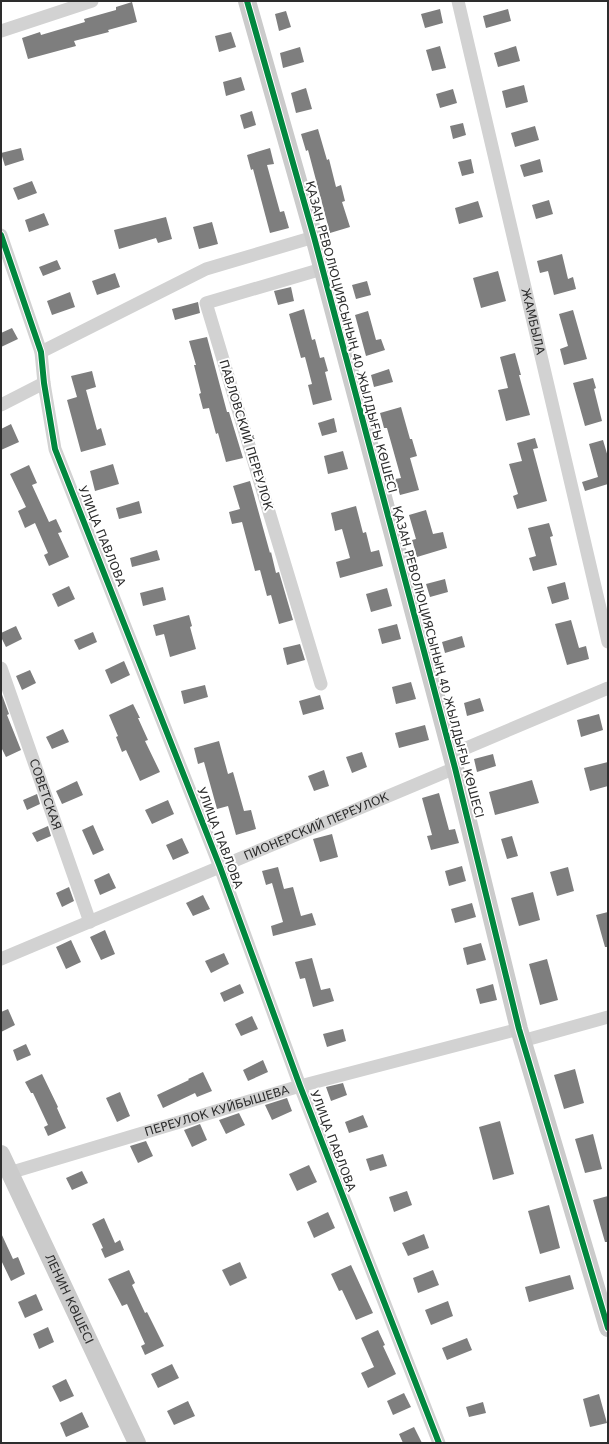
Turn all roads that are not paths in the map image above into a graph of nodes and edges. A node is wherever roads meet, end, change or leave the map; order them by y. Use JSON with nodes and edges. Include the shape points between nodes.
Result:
{"nodes":[{"id":1,"x":92,"y":1,"type":"edge"},
{"id":2,"x":248,"y":1,"type":"edge"},
{"id":3,"x":458,"y":1,"type":"edge"},
{"id":4,"x":1,"y":31,"type":"edge"},
{"id":5,"x":1,"y":235,"type":"edge"},
{"id":6,"x":314,"y":237,"type":"junction"},
{"id":7,"x":322,"y":269,"type":"junction"},
{"id":8,"x":40,"y":352,"type":"junction"},
{"id":9,"x":44,"y":383,"type":"junction"},
{"id":10,"x":1,"y":405,"type":"edge"},
{"id":11,"x":608,"y":642,"type":"edge"},
{"id":12,"x":1,"y":668,"type":"edge"},
{"id":13,"x":321,"y":684,"type":"dead end"},
{"id":14,"x":608,"y":688,"type":"edge"},
{"id":15,"x":454,"y":761,"type":"junction"},
{"id":16,"x":220,"y":867,"type":"junction"},
{"id":17,"x":90,"y":922,"type":"junction"},
{"id":18,"x":1,"y":959,"type":"edge"},
{"id":19,"x":608,"y":1017,"type":"edge"},
{"id":20,"x":520,"y":1035,"type":"junction"},
{"id":21,"x":300,"y":1086,"type":"junction"},
{"id":22,"x":1,"y":1154,"type":"edge"},
{"id":23,"x":9,"y":1173,"type":"junction"},
{"id":24,"x":608,"y":1324,"type":"edge"},
{"id":25,"x":137,"y":1443,"type":"edge"},
{"id":26,"x":439,"y":1443,"type":"edge"}],
"edges":[{"from":1,"to":4,"type":"street"},
{"from":2,"to":6,"type":"street","name":"ҚАЗАН РЕВОЛЮЦИЯСЫНЫҢ 40 ЖЫЛДЫҒЫ КӨШЕСІ"},
{"from":3,"to":11,"type":"street","name":"ЖАМБЫЛА"},
{"from":5,"to":8,"type":"street","name":"УЛИЦА ПАВЛОВА"},
{"from":6,"to":7,"type":"street","name":"ҚАЗАН РЕВОЛЮЦИЯСЫНЫҢ 40 ЖЫЛДЫҒЫ КӨШЕСІ"},
{"from":6,"to":8,"type":"street","via":[[206,269]]},
{"from":7,"to":13,"type":"street","name":"ПАВЛОВСКИЙ ПЕРЕУЛОК","via":[[206,303]]},
{"from":7,"to":15,"type":"street","name":"ҚАЗАН РЕВОЛЮЦИЯСЫНЫҢ 40 ЖЫЛДЫҒЫ КӨШЕСІ"},
{"from":8,"to":9,"type":"street","name":"УЛИЦА ПАВЛОВА"},
{"from":9,"to":10,"type":"street"},
{"from":9,"to":16,"type":"street","name":"УЛИЦА ПАВЛОВА","via":[[55,449]]},
{"from":12,"to":17,"type":"street","name":"СОВЕТСКАЯ"},
{"from":14,"to":15,"type":"street","name":"ПИОНЕРСКИЙ ПЕРЕУЛОК"},
{"from":15,"to":16,"type":"street","name":"ПИОНЕРСКИЙ ПЕРЕУЛОК"},
{"from":15,"to":20,"type":"street","name":"ҚАЗАН РЕВОЛЮЦИЯСЫНЫҢ 40 ЖЫЛДЫҒЫ КӨШЕСІ"},
{"from":16,"to":17,"type":"street","name":"ПИОНЕРСКИЙ ПЕРЕУЛОК"},
{"from":16,"to":21,"type":"street","name":"УЛИЦА ПАВЛОВА"},
{"from":17,"to":18,"type":"street","name":"ПИОНЕРСКИЙ ПЕРЕУЛОК"},
{"from":19,"to":20,"type":"street","name":"ПЕРЕУЛОК КУЙБЫШЕВА"},
{"from":20,"to":21,"type":"street","name":"ПЕРЕУЛОК КУЙБЫШЕВА"},
{"from":20,"to":24,"type":"street","name":"ҚАЗАН РЕВОЛЮЦИЯСЫНЫҢ 40 ЖЫЛДЫҒЫ КӨШЕСІ"},
{"from":21,"to":23,"type":"street","name":"ПЕРЕУЛОК КУЙБЫШЕВА"},
{"from":21,"to":26,"type":"street","name":"УЛИЦА ПАВЛОВА"},
{"from":22,"to":23,"type":"street","name":"ЛЕНИН КӨШЕСІ"},
{"from":23,"to":25,"type":"street","name":"ЛЕНИН КӨШЕСІ"}]}
